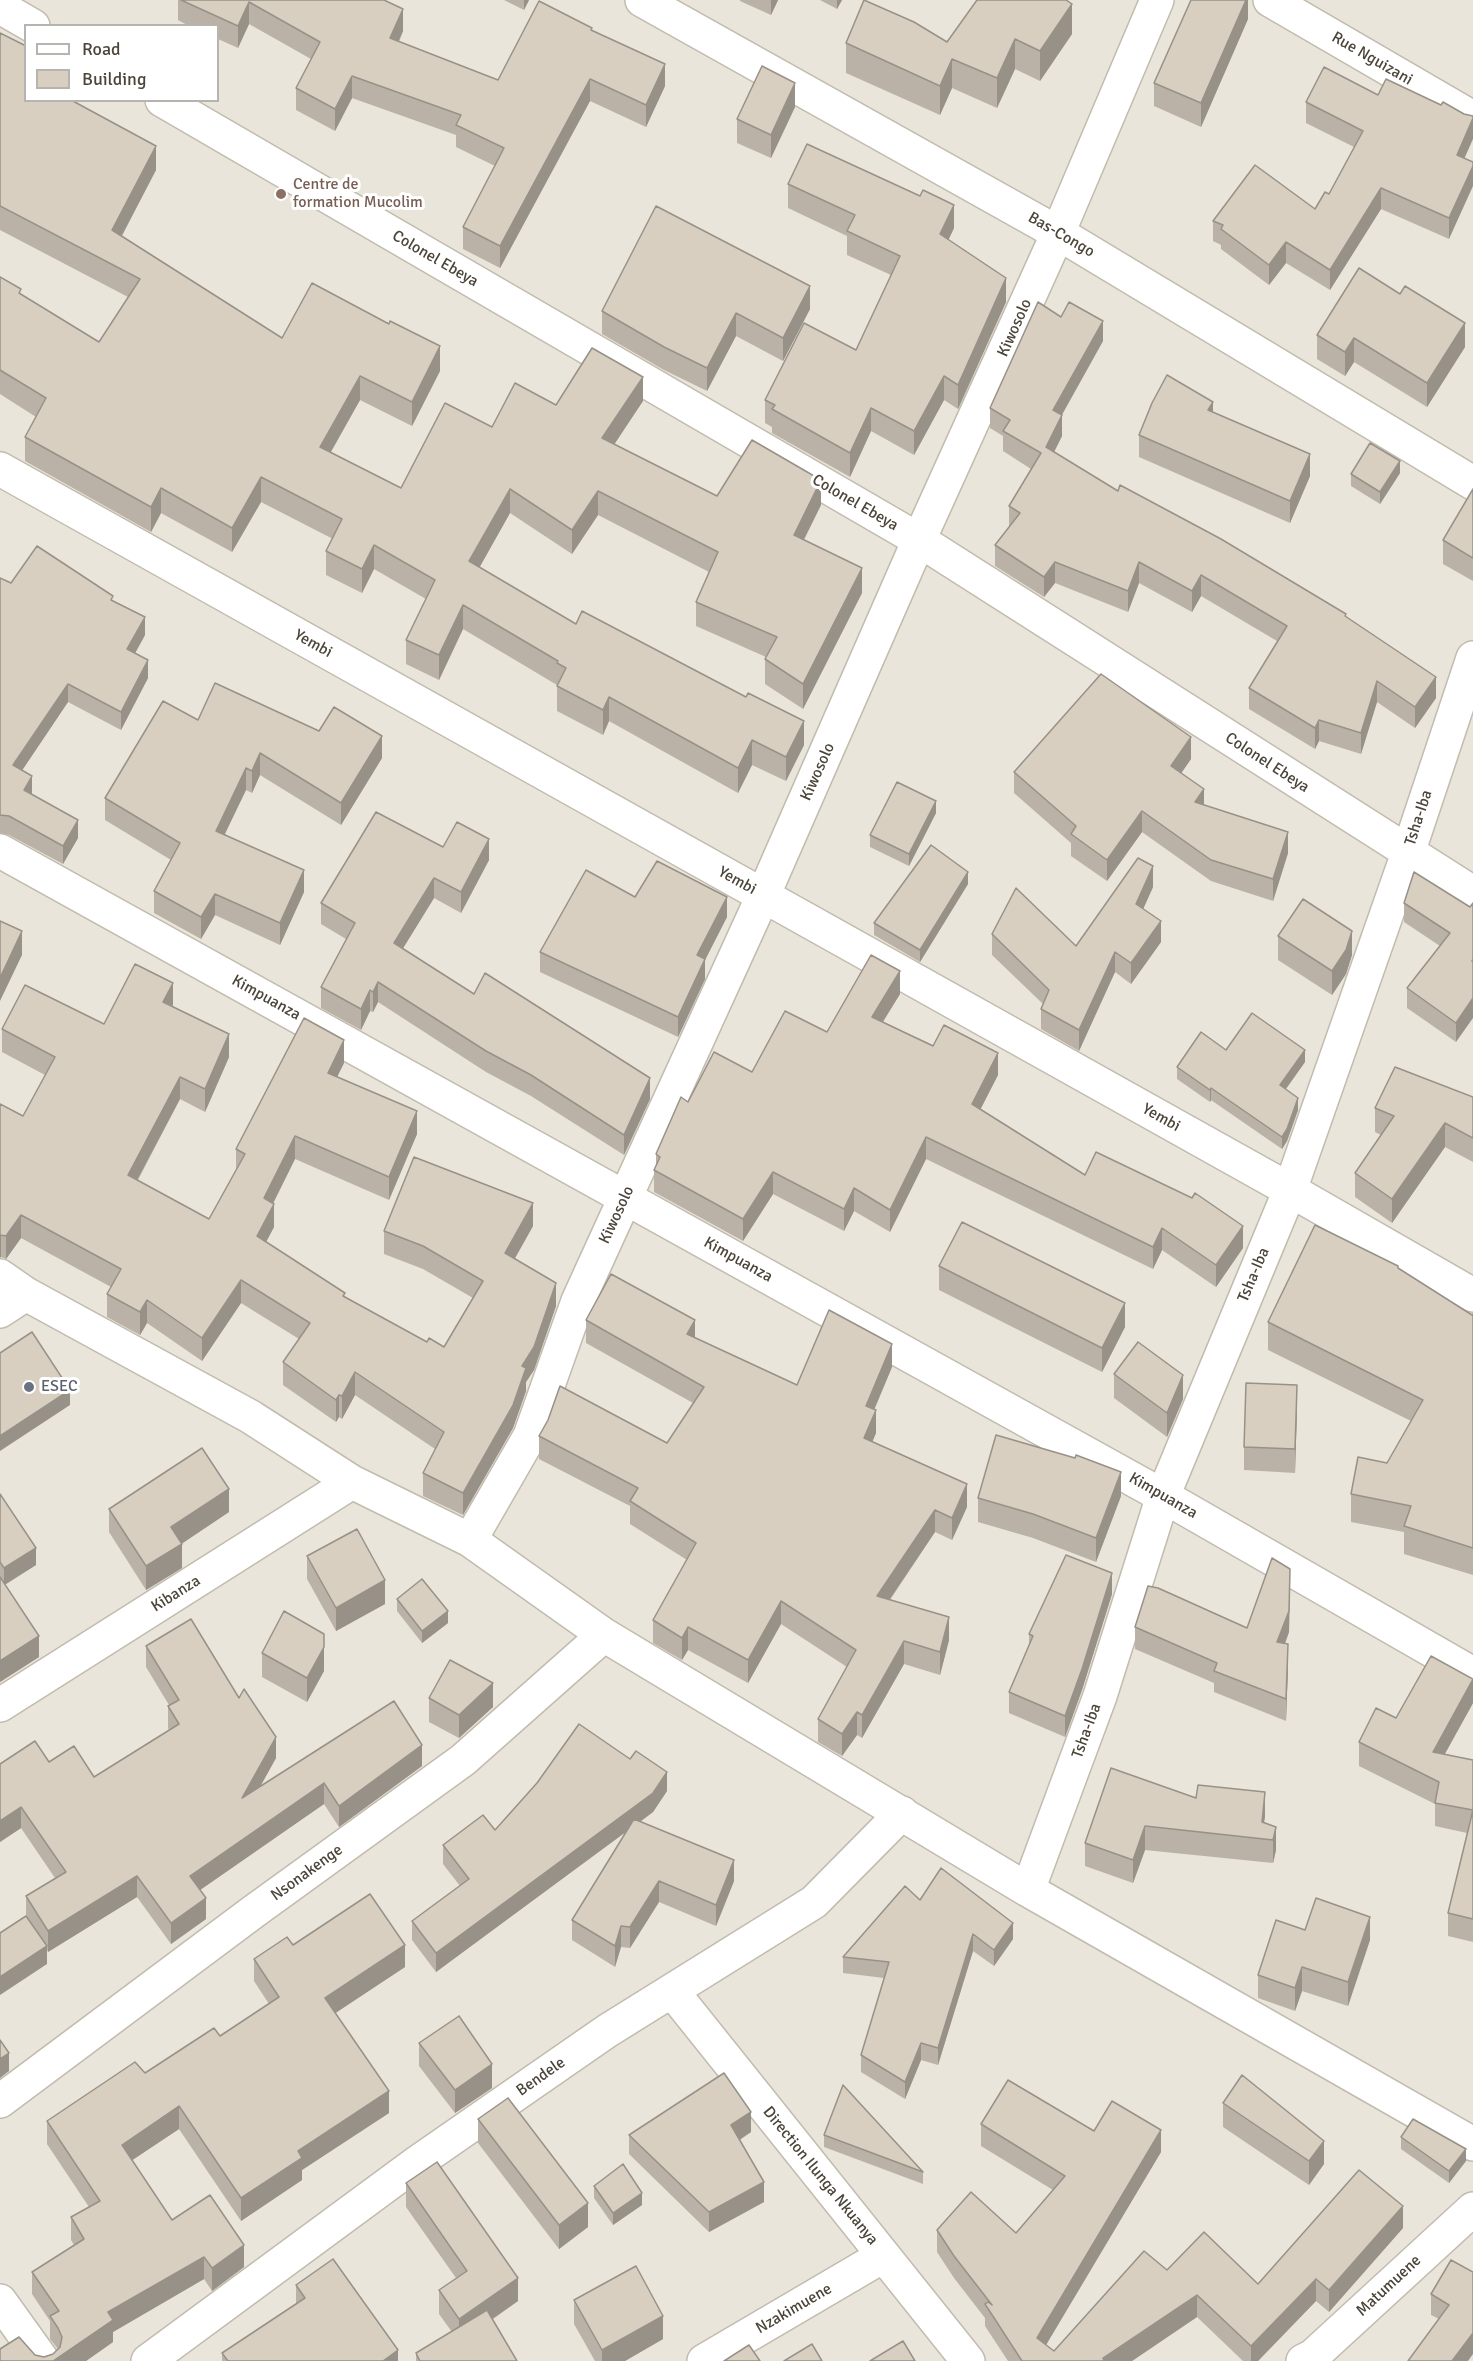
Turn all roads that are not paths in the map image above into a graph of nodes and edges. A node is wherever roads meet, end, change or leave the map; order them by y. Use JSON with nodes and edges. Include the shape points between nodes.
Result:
{"nodes":[{"id":1,"x":642,"y":0,"type":"edge"},
{"id":2,"x":1157,"y":0,"type":"edge"},
{"id":3,"x":1270,"y":0,"type":"edge"},
{"id":4,"x":0,"y":7,"type":"edge"},
{"id":5,"x":30,"y":24,"type":"edge"},
{"id":6,"x":165,"y":102,"type":"edge"},
{"id":7,"x":1473,"y":118,"type":"edge"},
{"id":8,"x":1058,"y":233,"type":"junction"},
{"id":9,"x":0,"y":469,"type":"edge"},
{"id":10,"x":1473,"y":483,"type":"edge"},
{"id":11,"x":919,"y":540,"type":"junction"},
{"id":12,"x":1473,"y":658,"type":"edge"},
{"id":13,"x":0,"y":851,"type":"edge"},
{"id":14,"x":1408,"y":853,"type":"junction"},
{"id":15,"x":1473,"y":893,"type":"edge"},
{"id":16,"x":763,"y":896,"type":"junction"},
{"id":17,"x":1290,"y":1190,"type":"junction"},
{"id":18,"x":626,"y":1197,"type":"junction"},
{"id":19,"x":8,"y":1293,"type":"edge"},
{"id":20,"x":1473,"y":1295,"type":"edge"},
{"id":21,"x":352,"y":1482,"type":"junction"},
{"id":22,"x":1163,"y":1496,"type":"junction"},
{"id":23,"x":470,"y":1540,"type":"junction"},
{"id":24,"x":604,"y":1635,"type":"junction"},
{"id":25,"x":1473,"y":1674,"type":"edge"},
{"id":26,"x":0,"y":1705,"type":"edge"},
{"id":27,"x":902,"y":1813,"type":"junction"},
{"id":28,"x":1028,"y":1890,"type":"junction"},
{"id":29,"x":672,"y":1991,"type":"junction"},
{"id":30,"x":0,"y":2101,"type":"edge"},
{"id":31,"x":1471,"y":2136,"type":"edge"},
{"id":32,"x":1473,"y":2208,"type":"edge"},
{"id":33,"x":883,"y":2256,"type":"junction"},
{"id":34,"x":0,"y":2301,"type":"edge"},
{"id":35,"x":43,"y":2361,"type":"edge"},
{"id":36,"x":148,"y":2361,"type":"edge"},
{"id":37,"x":704,"y":2361,"type":"edge"},
{"id":38,"x":968,"y":2361,"type":"edge"},
{"id":39,"x":1304,"y":2361,"type":"edge"}],
"edges":[{"from":1,"to":8,"type":"street","name":"Bas-Congo"},
{"from":2,"to":8,"type":"street","name":"Kiwosolo"},
{"from":3,"to":7,"type":"street","name":"Rue Nguizani"},
{"from":4,"to":5,"type":"street"},
{"from":6,"to":11,"type":"street","name":"Colonel Ebeya"},
{"from":8,"to":10,"type":"street","name":"Bas-Congo"},
{"from":8,"to":11,"type":"street","name":"Kiwosolo"},
{"from":9,"to":16,"type":"street","name":"Yembi"},
{"from":11,"to":14,"type":"street","name":"Colonel Ebeya"},
{"from":11,"to":16,"type":"street","name":"Kiwosolo"},
{"from":12,"to":14,"type":"street","name":"Tsha-Iba"},
{"from":13,"to":18,"type":"street","name":"Kimpuanza"},
{"from":14,"to":15,"type":"street","name":"Colonel Ebeya"},
{"from":14,"to":17,"type":"street","name":"Tsha-Iba"},
{"from":16,"to":17,"type":"street","name":"Yembi"},
{"from":16,"to":18,"type":"street","name":"Kiwosolo"},
{"from":17,"to":20,"type":"street","name":"Yembi"},
{"from":17,"to":22,"type":"street","name":"Tsha-Iba"},
{"from":18,"to":22,"type":"street","name":"Kimpuanza"},
{"from":18,"to":23,"type":"street","name":"Kiwosolo","via":[[578,1301],[530,1436]]},
{"from":19,"to":21,"type":"street","via":[[251,1418]]},
{"from":21,"to":23,"type":"street"},
{"from":21,"to":26,"type":"street","name":"Kibanza"},
{"from":22,"to":25,"type":"street","name":"Kimpuanza"},
{"from":22,"to":28,"type":"street","name":"Tsha-Iba","via":[[1100,1696]]},
{"from":23,"to":24,"type":"street"},
{"from":24,"to":27,"type":"street"},
{"from":24,"to":30,"type":"street","name":"Nsonakenge","via":[[463,1760]]},
{"from":27,"to":28,"type":"street"},
{"from":27,"to":29,"type":"street","name":"Bendele","via":[[814,1902]]},
{"from":28,"to":31,"type":"street"},
{"from":29,"to":33,"type":"street","name":"Direction Ilunga Nkuanya"},
{"from":29,"to":36,"type":"street","name":"Bendele","via":[[418,2162]]},
{"from":32,"to":39,"type":"street","name":"Matumuene"},
{"from":33,"to":37,"type":"street","name":"Nzakimuene"},
{"from":33,"to":38,"type":"street","name":"Direction Ilunga Nkuanya"},
{"from":34,"to":35,"type":"street"}]}
